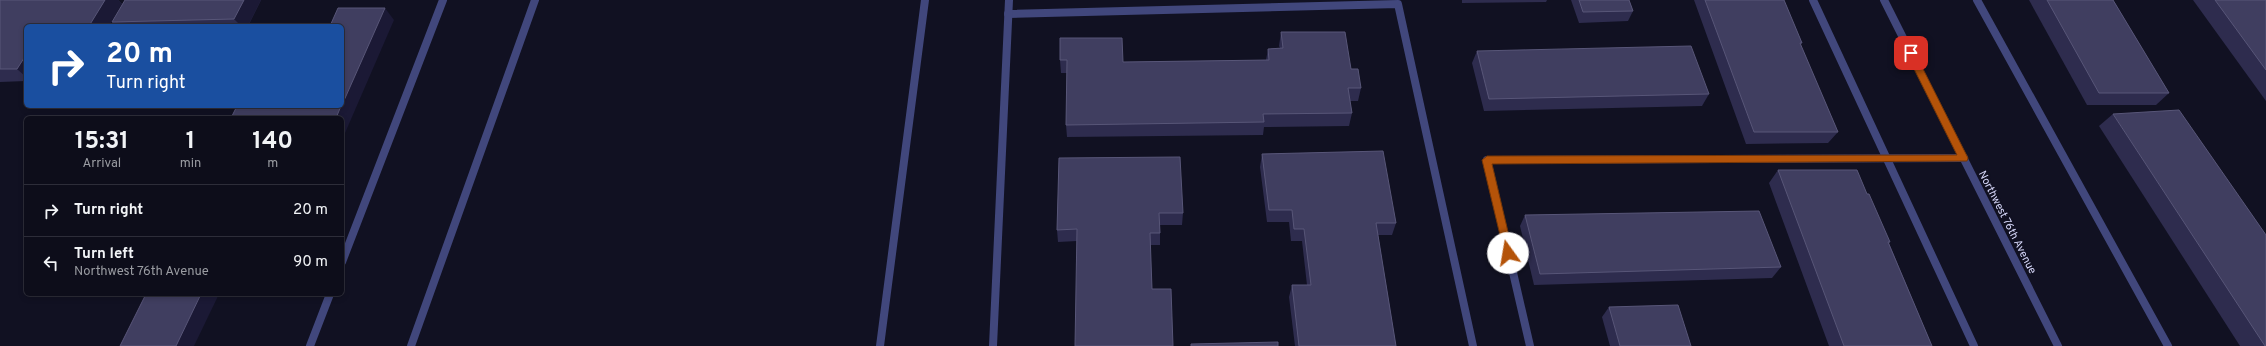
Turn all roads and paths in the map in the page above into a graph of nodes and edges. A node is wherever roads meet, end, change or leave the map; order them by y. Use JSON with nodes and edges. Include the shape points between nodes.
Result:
{"nodes":[{"id":1,"x":443,"y":0,"type":"edge"},
{"id":2,"x":535,"y":0,"type":"edge"},
{"id":3,"x":925,"y":0,"type":"edge"},
{"id":4,"x":1009,"y":0,"type":"edge"},
{"id":5,"x":1813,"y":0,"type":"edge"},
{"id":6,"x":1884,"y":0,"type":"edge"},
{"id":7,"x":1977,"y":0,"type":"edge"},
{"id":8,"x":1008,"y":14,"type":"junction"},
{"id":9,"x":1964,"y":158,"type":"junction"},
{"id":10,"x":1886,"y":159,"type":"junction"},
{"id":11,"x":344,"y":257,"type":"edge"},
{"id":12,"x":329,"y":296,"type":"edge"},
{"id":13,"x":310,"y":346,"type":"edge"},
{"id":14,"x":411,"y":346,"type":"edge"},
{"id":15,"x":880,"y":346,"type":"edge"},
{"id":16,"x":993,"y":346,"type":"edge"},
{"id":17,"x":1473,"y":346,"type":"edge"},
{"id":18,"x":1530,"y":346,"type":"edge"},
{"id":19,"x":1974,"y":346,"type":"edge"},
{"id":20,"x":2058,"y":346,"type":"edge"},
{"id":21,"x":2168,"y":346,"type":"edge"}],
"edges":[{"from":1,"to":11,"type":"street"},
{"from":2,"to":14,"type":"street"},
{"from":3,"to":15,"type":"street"},
{"from":4,"to":8,"type":"street"},
{"from":5,"to":10,"type":"street"},
{"from":6,"to":9,"type":"street","name":"Northwest 76th Avenue"},
{"from":7,"to":21,"type":"street"},
{"from":8,"to":16,"type":"street"},
{"from":8,"to":17,"type":"street","via":[[1398,4]]},
{"from":9,"to":10,"type":"street"},
{"from":9,"to":20,"type":"street","name":"Northwest 76th Avenue"},
{"from":10,"to":18,"type":"street","via":[[1487,160]]},
{"from":10,"to":19,"type":"street"},
{"from":12,"to":13,"type":"street"}]}
